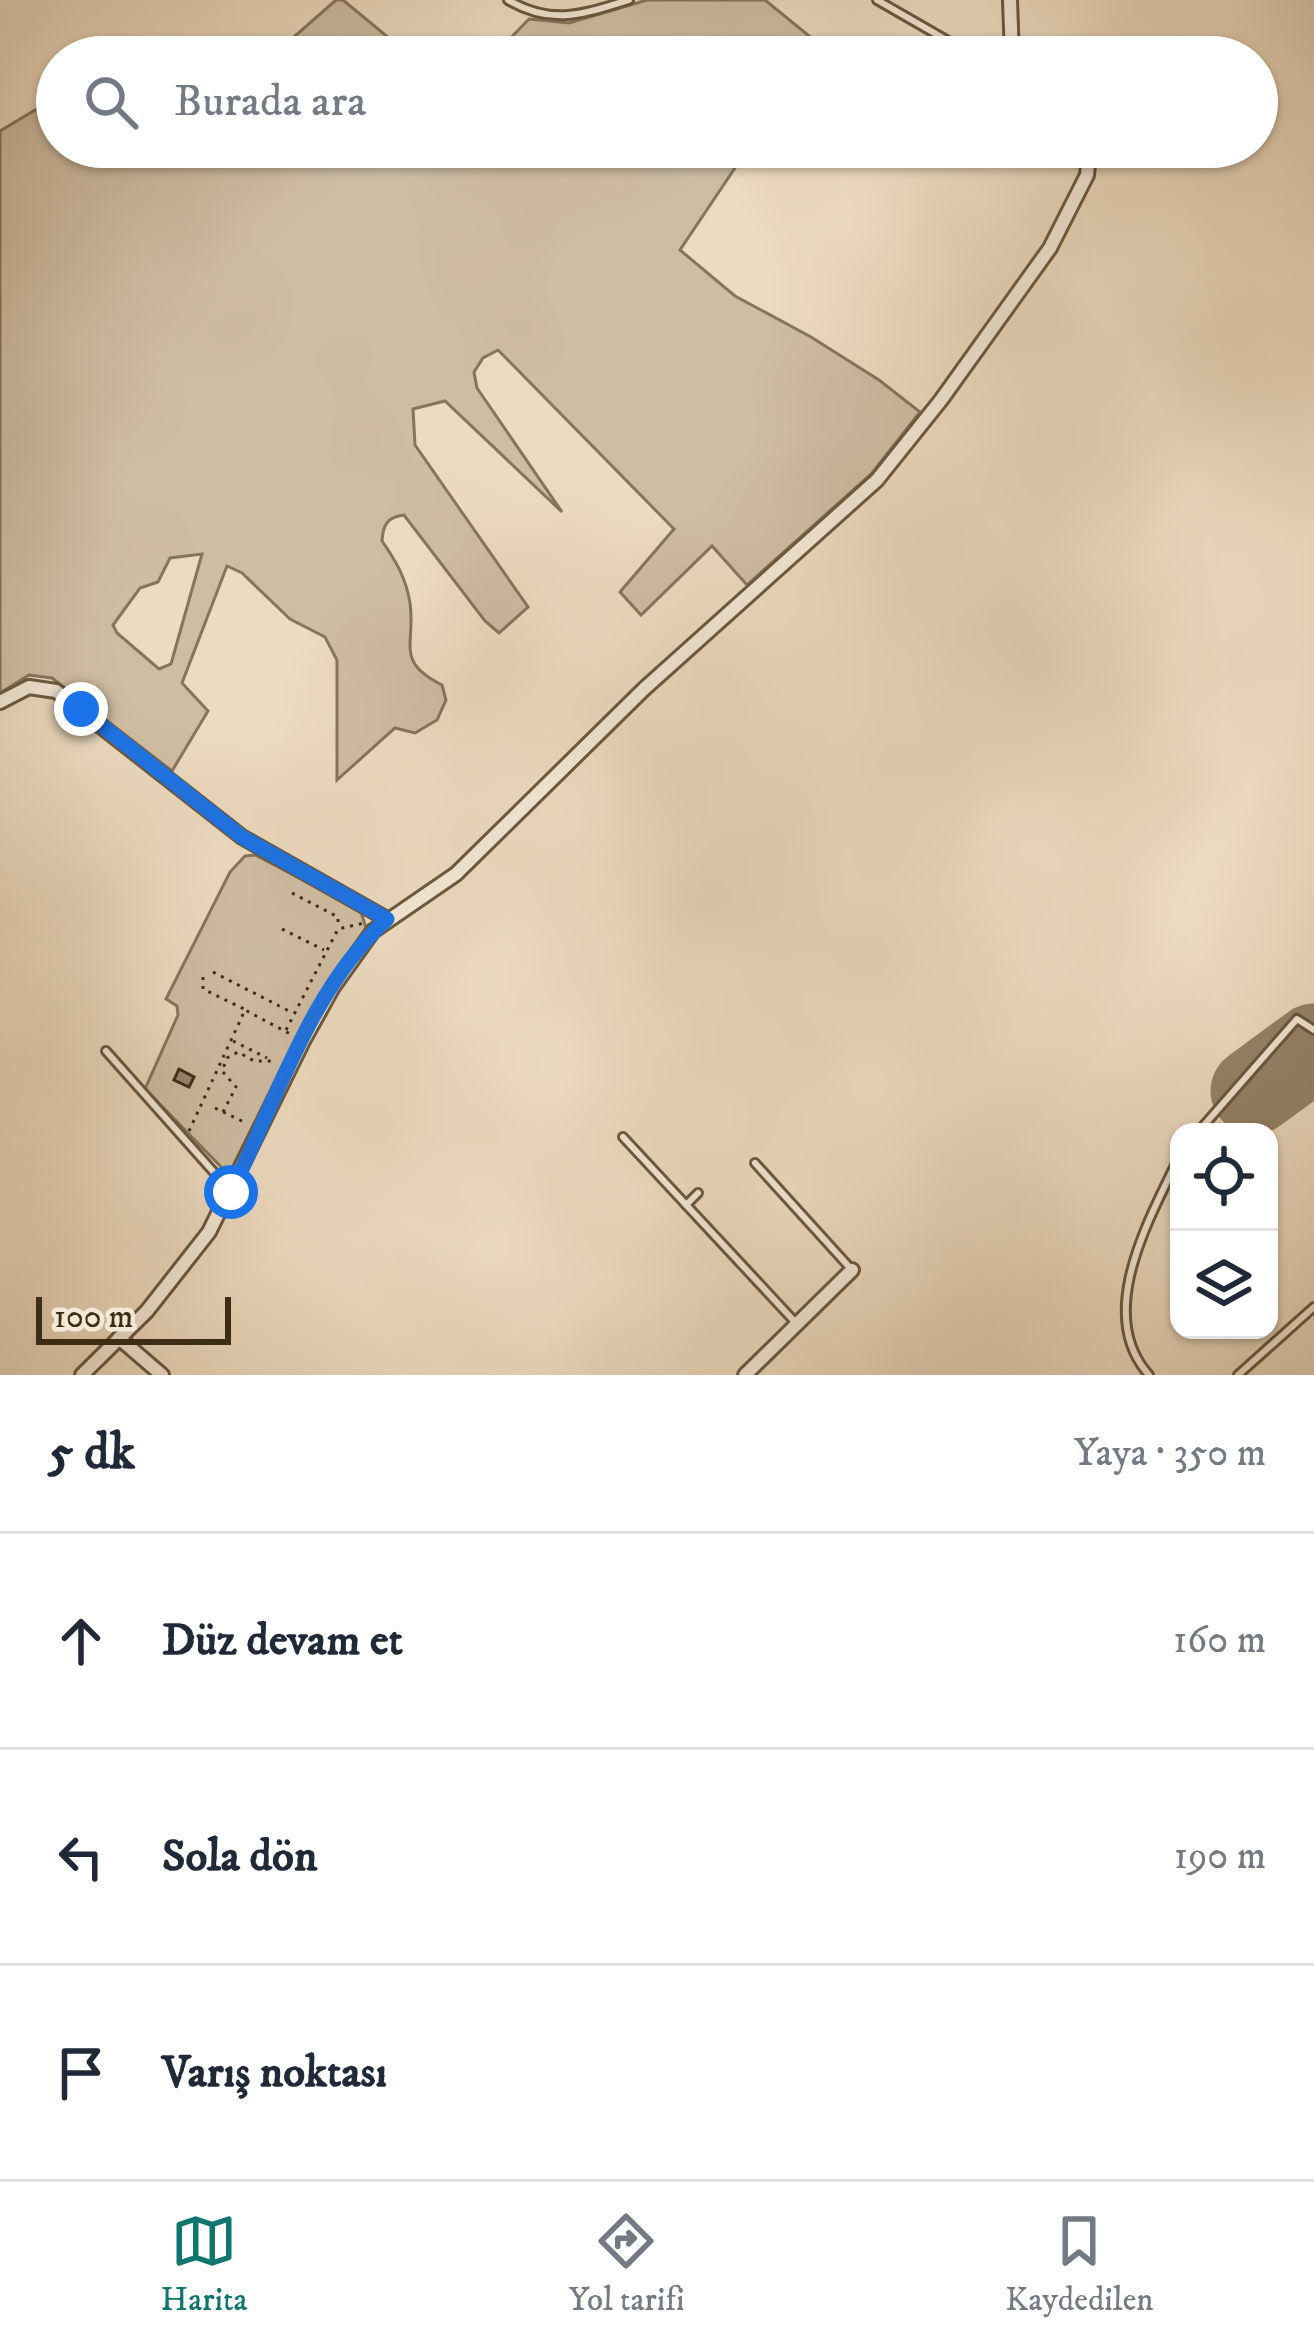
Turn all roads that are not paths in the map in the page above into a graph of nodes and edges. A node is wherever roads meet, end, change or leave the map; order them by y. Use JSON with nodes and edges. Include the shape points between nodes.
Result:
{"nodes":[{"id":1,"x":508,"y":0,"type":"edge"},
{"id":2,"x":629,"y":0,"type":"edge"},
{"id":3,"x":877,"y":0,"type":"edge"},
{"id":4,"x":1010,"y":0,"type":"edge"},
{"id":5,"x":940,"y":36,"type":"edge"},
{"id":6,"x":1011,"y":36,"type":"edge"},
{"id":7,"x":1088,"y":168,"type":"edge"},
{"id":8,"x":0,"y":702,"type":"edge"},
{"id":9,"x":387,"y":919,"type":"junction"},
{"id":10,"x":1314,"y":1030,"type":"edge"},
{"id":11,"x":106,"y":1051,"type":"dead end"},
{"id":12,"x":1206,"y":1123,"type":"edge"},
{"id":13,"x":623,"y":1137,"type":"dead end"},
{"id":14,"x":755,"y":1163,"type":"dead end"},
{"id":15,"x":1170,"y":1178,"type":"edge"},
{"id":16,"x":231,"y":1192,"type":"junction"},
{"id":17,"x":698,"y":1193,"type":"dead end"},
{"id":18,"x":686,"y":1204,"type":"junction"},
{"id":19,"x":852,"y":1270,"type":"joint"},
{"id":20,"x":1314,"y":1307,"type":"edge"},
{"id":21,"x":796,"y":1322,"type":"junction"},
{"id":22,"x":119,"y":1338,"type":"junction"},
{"id":23,"x":82,"y":1375,"type":"edge"},
{"id":24,"x":162,"y":1375,"type":"edge"},
{"id":25,"x":745,"y":1375,"type":"edge"},
{"id":26,"x":1149,"y":1375,"type":"edge"},
{"id":27,"x":1238,"y":1375,"type":"edge"}],
"edges":[{"from":1,"to":2,"type":"lane","via":[[554,17]]},
{"from":3,"to":5,"type":"lane"},
{"from":4,"to":6,"type":"street"},
{"from":7,"to":9,"type":"street","via":[[1051,248],[877,480],[644,688],[456,874]]},
{"from":8,"to":9,"type":"street","via":[[29,687],[56,691],[242,837]]},
{"from":9,"to":16,"type":"street","via":[[344,969]]},
{"from":10,"to":12,"type":"lane","via":[[1297,1019]]},
{"from":11,"to":16,"type":"lane"},
{"from":13,"to":18,"type":"lane"},
{"from":14,"to":19,"type":"lane"},
{"from":15,"to":26,"type":"lane","via":[[1125,1298],[1135,1358]]},
{"from":16,"to":22,"type":"street","via":[[195,1252]]},
{"from":17,"to":18,"type":"lane"},
{"from":18,"to":21,"type":"lane"},
{"from":19,"to":21,"type":"street"},
{"from":20,"to":27,"type":"lane"},
{"from":21,"to":25,"type":"street"},
{"from":22,"to":23,"type":"street"},
{"from":22,"to":24,"type":"street"}]}
